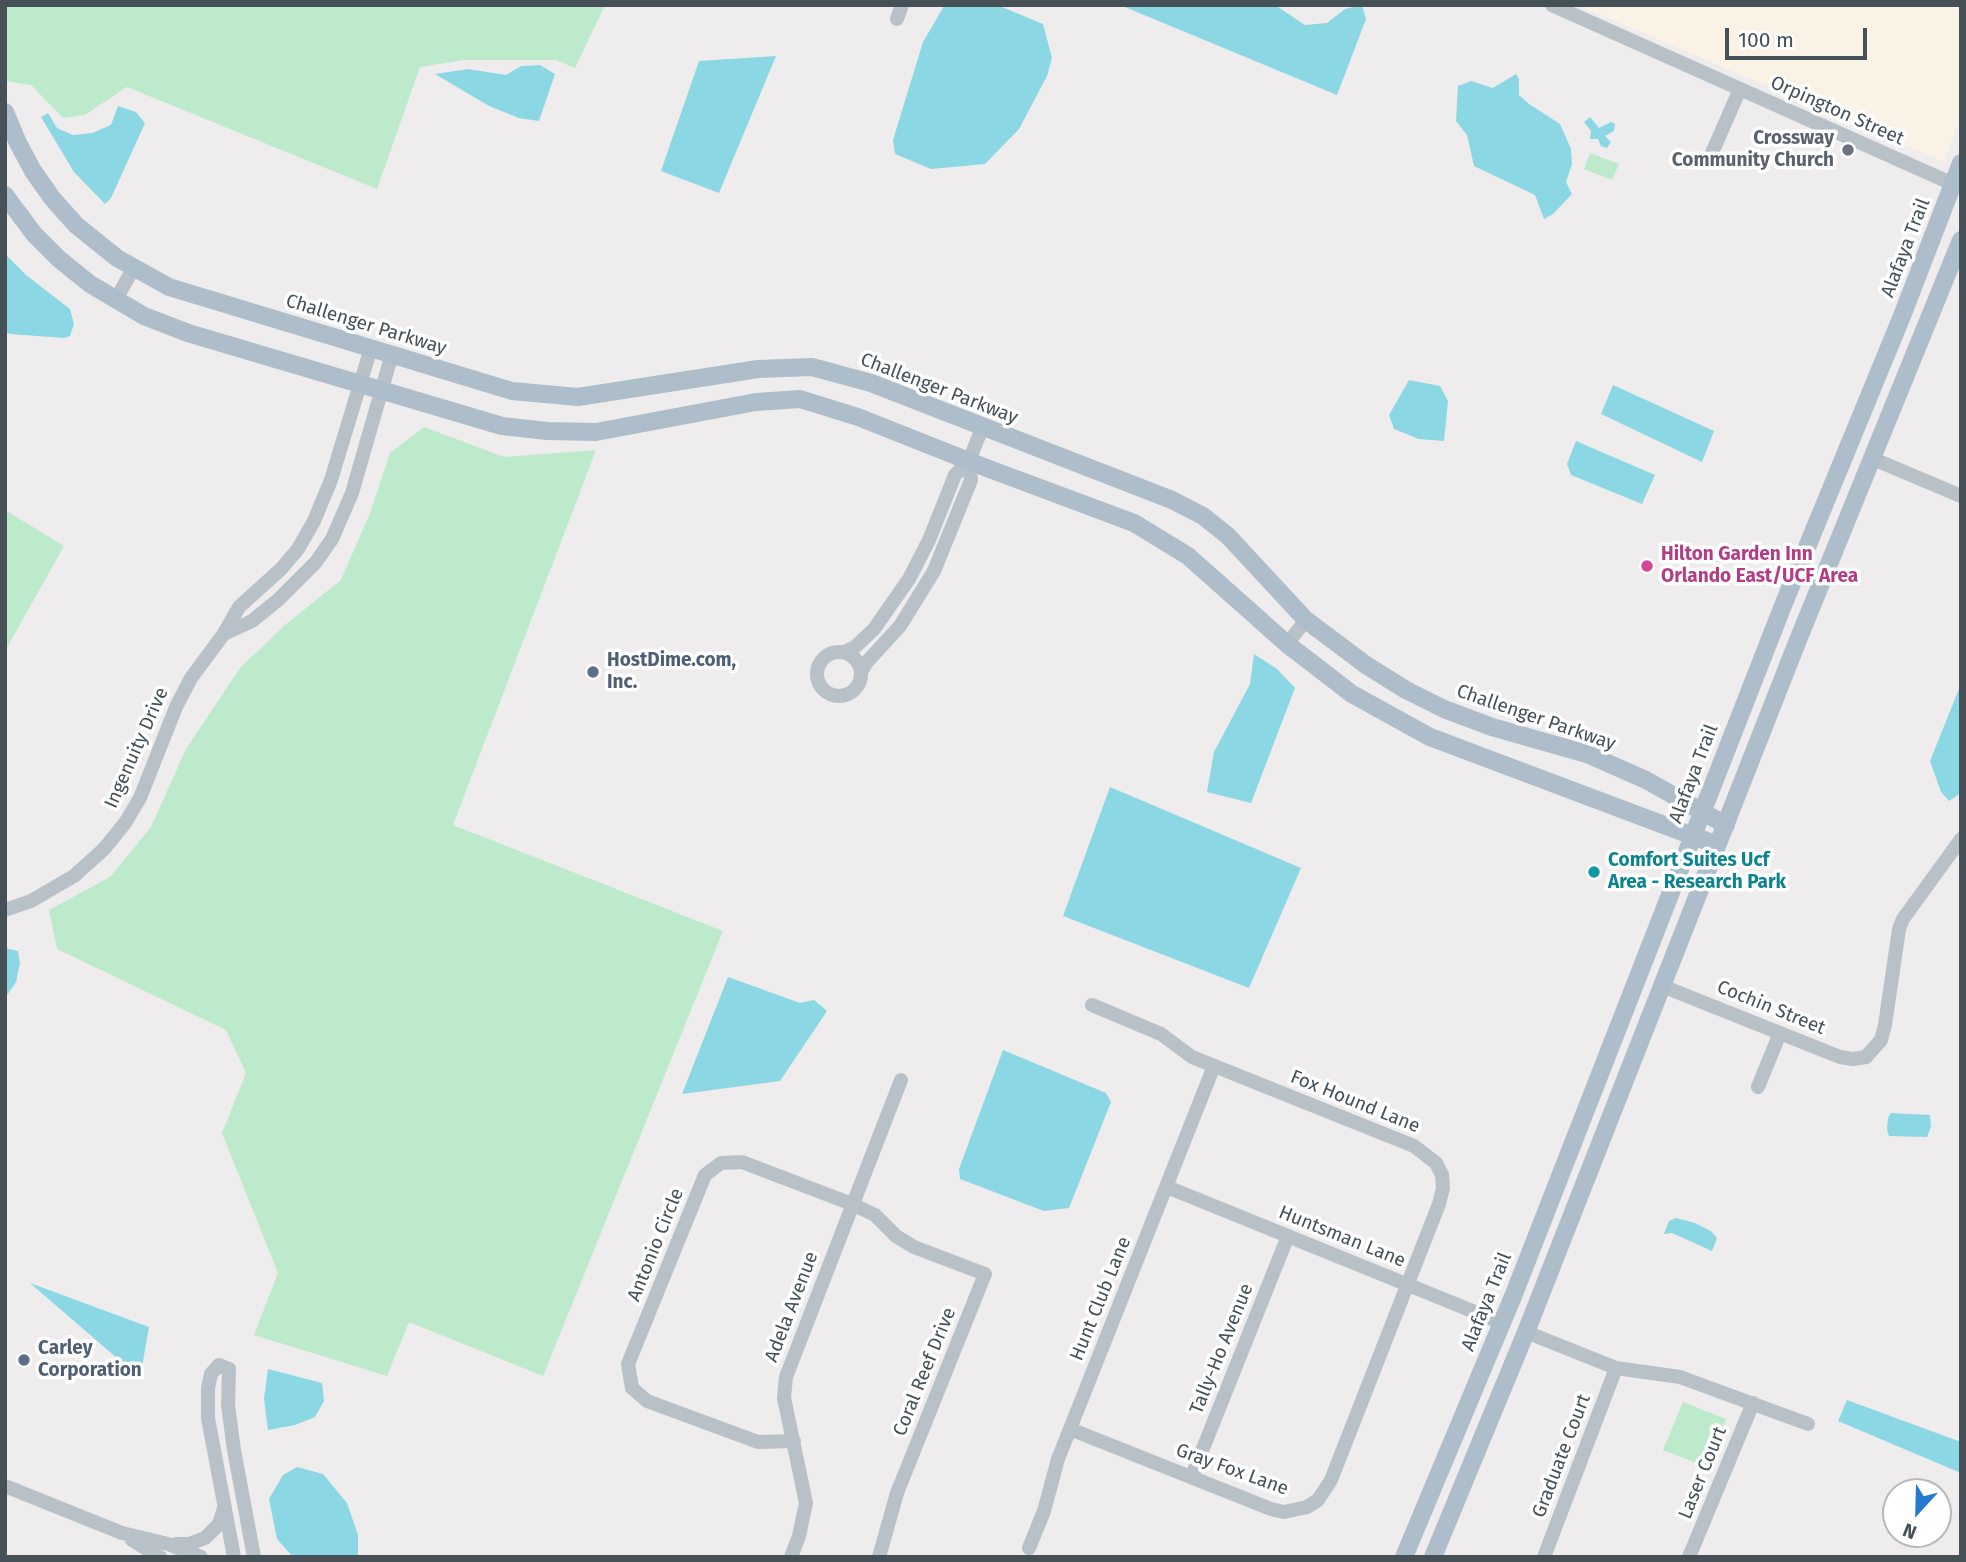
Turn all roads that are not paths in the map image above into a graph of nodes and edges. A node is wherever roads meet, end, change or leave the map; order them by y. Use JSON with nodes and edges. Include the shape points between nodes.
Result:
{"nodes":[{"id":1,"x":1552,"y":5,"type":"edge"},
{"id":2,"x":1740,"y":89,"type":"junction"},
{"id":3,"x":5,"y":112,"type":"edge"},
{"id":4,"x":1708,"y":162,"type":"dead end"},
{"id":5,"x":1961,"y":163,"type":"edge"},
{"id":6,"x":1957,"y":190,"type":"edge"},
{"id":7,"x":5,"y":195,"type":"edge"},
{"id":8,"x":1961,"y":240,"type":"edge"},
{"id":9,"x":133,"y":268,"type":"junction"},
{"id":10,"x":115,"y":301,"type":"junction"},
{"id":11,"x":370,"y":348,"type":"junction"},
{"id":12,"x":392,"y":354,"type":"junction"},
{"id":13,"x":359,"y":383,"type":"junction"},
{"id":14,"x":382,"y":390,"type":"junction"},
{"id":15,"x":1861,"y":412,"type":"junction"},
{"id":16,"x":982,"y":428,"type":"junction"},
{"id":17,"x":1847,"y":446,"type":"junction"},
{"id":18,"x":1871,"y":458,"type":"junction"},
{"id":19,"x":969,"y":461,"type":"junction"},
{"id":20,"x":1858,"y":491,"type":"junction"},
{"id":21,"x":1961,"y":496,"type":"edge"},
{"id":22,"x":1306,"y":620,"type":"junction"},
{"id":23,"x":223,"y":635,"type":"junction"},
{"id":24,"x":1287,"y":644,"type":"junction"},
{"id":25,"x":844,"y":652,"type":"junction"},
{"id":26,"x":861,"y":672,"type":"junction"},
{"id":27,"x":1702,"y":812,"type":"junction"},
{"id":28,"x":1726,"y":825,"type":"junction"},
{"id":29,"x":1693,"y":836,"type":"junction"},
{"id":30,"x":1961,"y":839,"type":"edge"},
{"id":31,"x":1717,"y":845,"type":"junction"},
{"id":32,"x":5,"y":909,"type":"edge"},
{"id":33,"x":1662,"y":986,"type":"junction"},
{"id":34,"x":1091,"y":1005,"type":"dead end"},
{"id":35,"x":1780,"y":1033,"type":"junction"},
{"id":36,"x":1214,"y":1066,"type":"junction"},
{"id":37,"x":901,"y":1080,"type":"dead end"},
{"id":38,"x":1758,"y":1087,"type":"dead end"},
{"id":39,"x":1167,"y":1187,"type":"junction"},
{"id":40,"x":852,"y":1204,"type":"junction"},
{"id":41,"x":1288,"y":1236,"type":"junction"},
{"id":42,"x":914,"y":1247,"type":"joint"},
{"id":43,"x":1409,"y":1284,"type":"junction"},
{"id":44,"x":1514,"y":1294,"type":"junction"},
{"id":45,"x":1502,"y":1323,"type":"junction"},
{"id":46,"x":1526,"y":1332,"type":"junction"},
{"id":47,"x":1513,"y":1365,"type":"junction"},
{"id":48,"x":1616,"y":1368,"type":"junction"},
{"id":49,"x":1753,"y":1403,"type":"junction"},
{"id":50,"x":1808,"y":1424,"type":"dead end"},
{"id":51,"x":1070,"y":1429,"type":"junction"},
{"id":52,"x":794,"y":1441,"type":"junction"},
{"id":53,"x":1192,"y":1476,"type":"junction"},
{"id":54,"x":5,"y":1486,"type":"edge"},
{"id":55,"x":225,"y":1507,"type":"junction"},
{"id":56,"x":122,"y":1533,"type":"junction"},
{"id":57,"x":168,"y":1544,"type":"junction"},
{"id":58,"x":1029,"y":1548,"type":"dead end"},
{"id":59,"x":160,"y":1557,"type":"edge"},
{"id":60,"x":201,"y":1557,"type":"edge"},
{"id":61,"x":234,"y":1557,"type":"edge"},
{"id":62,"x":254,"y":1557,"type":"edge"},
{"id":63,"x":791,"y":1557,"type":"edge"},
{"id":64,"x":879,"y":1557,"type":"edge"},
{"id":65,"x":1404,"y":1557,"type":"edge"},
{"id":66,"x":1433,"y":1557,"type":"edge"},
{"id":67,"x":1544,"y":1557,"type":"edge"},
{"id":68,"x":1689,"y":1557,"type":"edge"}],
"edges":[{"from":1,"to":2,"type":"street","name":"Orpington Street"},
{"from":2,"to":4,"type":"street"},
{"from":2,"to":6,"type":"street","name":"Orpington Street"},
{"from":3,"to":9,"type":"main road","name":"Challenger Parkway","via":[[26,159],[52,198],[89,237]]},
{"from":5,"to":6,"type":"main road","name":"Alafaya Trail"},
{"from":6,"to":15,"type":"main road","name":"Alafaya Trail"},
{"from":7,"to":10,"type":"main road","via":[[47,248]]},
{"from":8,"to":18,"type":"main road"},
{"from":9,"to":10,"type":"street"},
{"from":9,"to":11,"type":"main road","name":"Challenger Parkway","via":[[185,293]]},
{"from":10,"to":13,"type":"main road","via":[[171,327]]},
{"from":11,"to":12,"type":"main road","name":"Challenger Parkway"},
{"from":11,"to":13,"type":"street","name":"Ingenuity Drive"},
{"from":12,"to":14,"type":"street","name":"Ingenuity Drive"},
{"from":12,"to":16,"type":"main road","name":"Challenger Parkway","via":[[512,391],[578,397],[758,369],[812,368],[872,383]]},
{"from":13,"to":14,"type":"main road"},
{"from":13,"to":23,"type":"street","name":"Ingenuity Drive","via":[[314,521],[298,549],[239,607]]},
{"from":14,"to":19,"type":"main road","via":[[502,426],[596,432],[756,402],[800,399]]},
{"from":14,"to":23,"type":"street","name":"Ingenuity Drive","via":[[348,505],[332,539],[278,600],[252,621]]},
{"from":15,"to":17,"type":"main road","name":"Alafaya Trail"},
{"from":15,"to":18,"type":"main road","via":[[1863,440]]},
{"from":16,"to":19,"type":"street"},
{"from":16,"to":22,"type":"main road","name":"Challenger Parkway","via":[[1139,486],[1203,516],[1228,536]]},
{"from":17,"to":20,"type":"main road","via":[[1857,460]]},
{"from":17,"to":27,"type":"main road","name":"Alafaya Trail"},
{"from":18,"to":20,"type":"main road"},
{"from":18,"to":21,"type":"street"},
{"from":19,"to":24,"type":"main road","via":[[1134,523],[1188,555]]},
{"from":19,"to":25,"type":"street","via":[[955,475],[920,560],[895,602],[855,647]]},
{"from":19,"to":26,"type":"street","via":[[971,480],[934,571],[900,626]]},
{"from":20,"to":28,"type":"main road"},
{"from":22,"to":24,"type":"street"},
{"from":22,"to":27,"type":"main road","name":"Challenger Parkway","via":[[1366,665],[1444,709],[1587,754]]},
{"from":23,"to":32,"type":"street","name":"Ingenuity Drive","via":[[183,692],[143,790],[119,832],[64,883]]},
{"from":24,"to":29,"type":"main road","via":[[1352,694],[1430,737]]},
{"from":25,"to":26,"type":"street","via":[[856,660]]},
{"from":25,"to":26,"type":"street","via":[[825,656],[819,663],[819,686],[830,695],[846,695],[857,687]]},
{"from":27,"to":28,"type":"main road","name":"Challenger Parkway"},
{"from":27,"to":29,"type":"main road","name":"Alafaya Trail"},
{"from":28,"to":31,"type":"main road"},
{"from":29,"to":31,"type":"main road"},
{"from":29,"to":44,"type":"main road","name":"Alafaya Trail"},
{"from":30,"to":35,"type":"street","name":"Cochin Street","via":[[1903,919],[1881,1040],[1866,1057],[1840,1057]]},
{"from":31,"to":33,"type":"main road"},
{"from":33,"to":35,"type":"street","name":"Cochin Street"},
{"from":33,"to":46,"type":"main road"},
{"from":34,"to":36,"type":"street","name":"Fox Hound Lane","via":[[1161,1034],[1184,1053]]},
{"from":35,"to":38,"type":"street"},
{"from":36,"to":39,"type":"street","name":"Hunt Club Lane"},
{"from":36,"to":43,"type":"street","name":"Fox Hound Lane","via":[[1428,1154],[1443,1175],[1439,1204]]},
{"from":37,"to":40,"type":"street","name":"Adela Avenue"},
{"from":39,"to":41,"type":"street","name":"Huntsman Lane"},
{"from":39,"to":51,"type":"street","name":"Hunt Club Lane"},
{"from":40,"to":42,"type":"street","name":"Antonio Circle","via":[[875,1215]]},
{"from":40,"to":52,"type":"street","name":"Adela Avenue","via":[[786,1377],[784,1398]]},
{"from":40,"to":52,"type":"street","name":"Antonio Circle","via":[[742,1162],[721,1163],[705,1175],[628,1364],[632,1388],[647,1401],[758,1442]]},
{"from":41,"to":43,"type":"street","name":"Huntsman Lane"},
{"from":41,"to":53,"type":"street","name":"Tally-Ho Avenue"},
{"from":42,"to":64,"type":"street","name":"Coral Reef Drive","via":[[985,1274],[897,1493]]},
{"from":43,"to":45,"type":"street","name":"Huntsman Lane"},
{"from":43,"to":53,"type":"street","name":"Gray Fox Lane","via":[[1331,1480],[1318,1500],[1284,1512]]},
{"from":44,"to":45,"type":"main road","name":"Alafaya Trail"},
{"from":44,"to":46,"type":"main road","via":[[1516,1319]]},
{"from":45,"to":47,"type":"main road","via":[[1511,1334]]},
{"from":45,"to":65,"type":"main road","name":"Alafaya Trail"},
{"from":46,"to":47,"type":"main road"},
{"from":46,"to":48,"type":"street"},
{"from":47,"to":66,"type":"main road"},
{"from":48,"to":49,"type":"street","via":[[1680,1377]]},
{"from":48,"to":67,"type":"street","name":"Graduate Court"},
{"from":49,"to":50,"type":"street"},
{"from":49,"to":68,"type":"street","name":"Laser Court"},
{"from":51,"to":53,"type":"street","name":"Gray Fox Lane"},
{"from":51,"to":58,"type":"street","name":"Hunt Club Lane"},
{"from":52,"to":63,"type":"street","name":"Adela Avenue","via":[[806,1503]]},
{"from":54,"to":56,"type":"street"},
{"from":55,"to":57,"type":"street","via":[[219,1524],[205,1538]]},
{"from":55,"to":61,"type":"street"},
{"from":55,"to":62,"type":"street","via":[[208,1418],[208,1388],[211,1374],[219,1366],[229,1369],[228,1405]]},
{"from":56,"to":57,"type":"street"},
{"from":56,"to":59,"type":"street"},
{"from":57,"to":60,"type":"street"}]}
